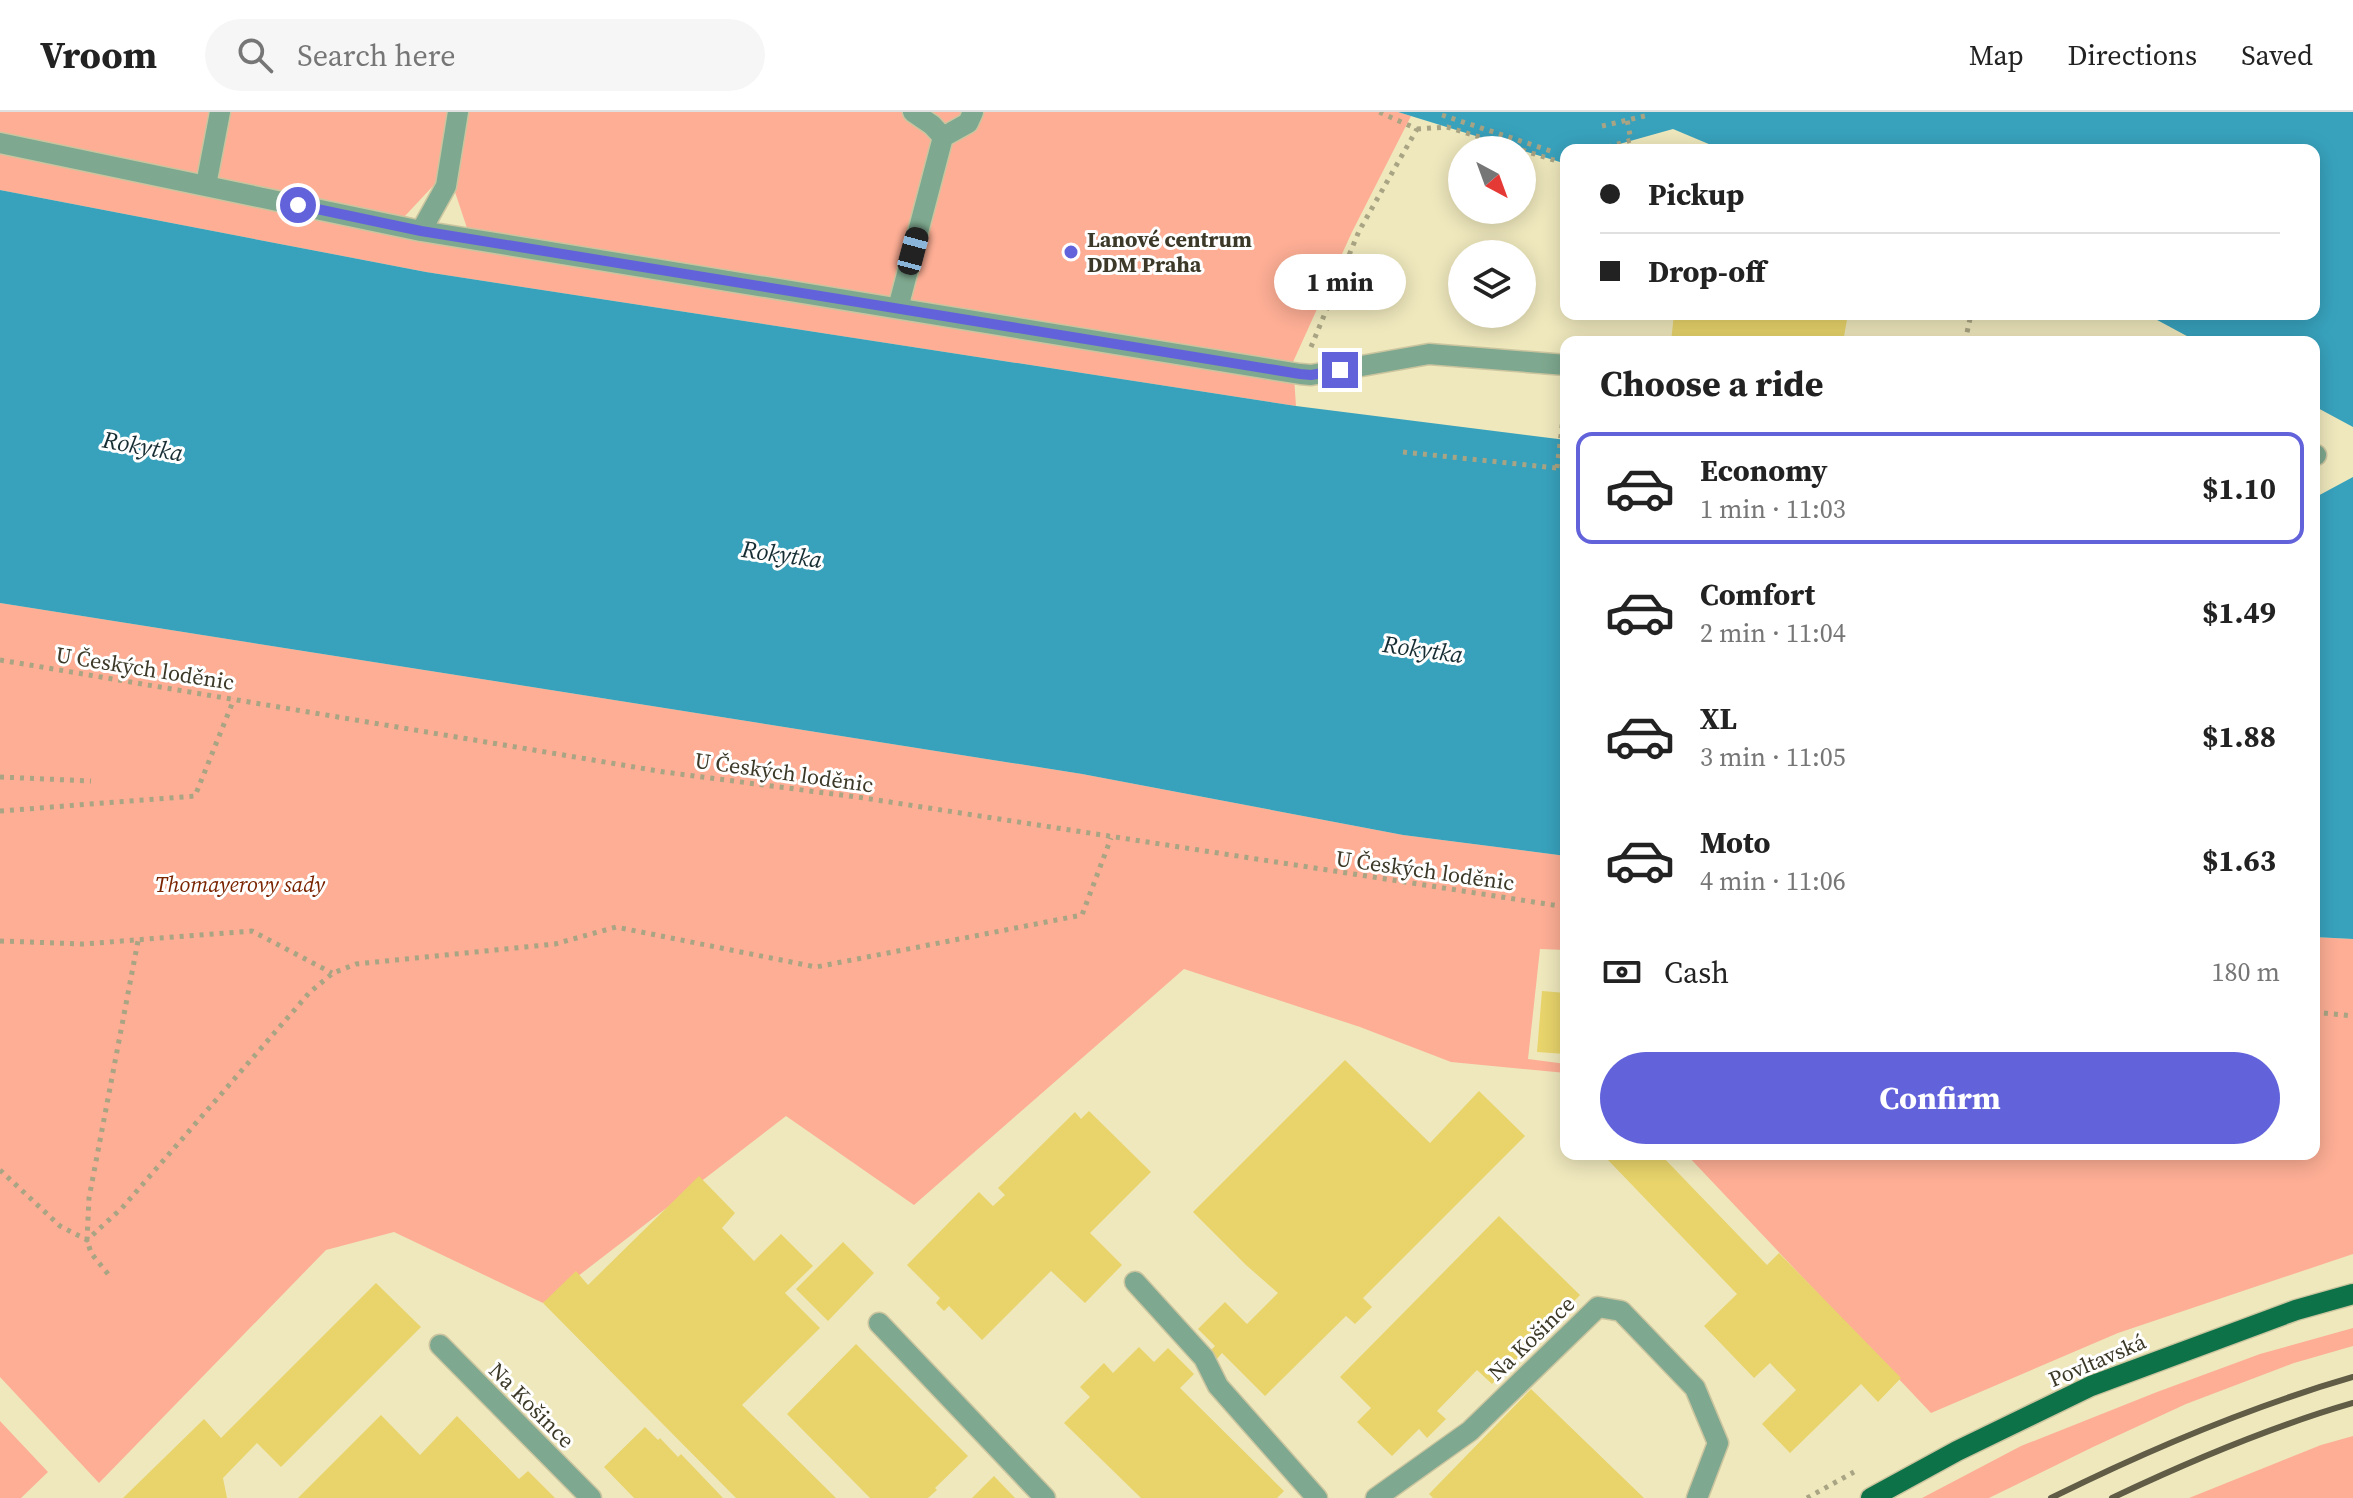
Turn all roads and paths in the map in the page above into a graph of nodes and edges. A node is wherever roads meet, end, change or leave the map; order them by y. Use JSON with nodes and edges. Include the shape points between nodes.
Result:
{"nodes":[{"id":1,"x":220,"y":112,"type":"edge"},
{"id":2,"x":458,"y":112,"type":"edge"},
{"id":3,"x":913,"y":112,"type":"edge"},
{"id":4,"x":973,"y":112,"type":"edge"},
{"id":5,"x":1379,"y":112,"type":"edge"},
{"id":6,"x":1442,"y":115,"type":"dead end"},
{"id":7,"x":1649,"y":115,"type":"dead end"},
{"id":8,"x":1450,"y":118,"type":"junction"},
{"id":9,"x":1627,"y":120,"type":"junction"},
{"id":10,"x":1602,"y":126,"type":"dead end"},
{"id":11,"x":1447,"y":127,"type":"junction"},
{"id":12,"x":1417,"y":129,"type":"junction"},
{"id":13,"x":1476,"y":136,"type":"edge"},
{"id":14,"x":943,"y":137,"type":"junction"},
{"id":15,"x":0,"y":143,"type":"edge"},
{"id":16,"x":1618,"y":144,"type":"edge"},
{"id":17,"x":1554,"y":152,"type":"dead end"},
{"id":18,"x":1536,"y":154,"type":"edge"},
{"id":19,"x":1560,"y":162,"type":"edge"},
{"id":20,"x":206,"y":185,"type":"junction"},
{"id":21,"x":421,"y":231,"type":"junction"},
{"id":22,"x":898,"y":308,"type":"junction"},
{"id":23,"x":1560,"y":365,"type":"edge"},
{"id":24,"x":1300,"y":374,"type":"junction"},
{"id":25,"x":1560,"y":439,"type":"edge"},
{"id":26,"x":1403,"y":452,"type":"dead end"},
{"id":27,"x":1557,"y":468,"type":"junction"},
{"id":28,"x":1560,"y":468,"type":"edge"},
{"id":29,"x":0,"y":660,"type":"edge"},
{"id":30,"x":234,"y":699,"type":"junction"},
{"id":31,"x":0,"y":777,"type":"edge"},
{"id":32,"x":91,"y":781,"type":"dead end"},
{"id":33,"x":0,"y":811,"type":"edge"},
{"id":34,"x":1111,"y":838,"type":"junction"},
{"id":35,"x":1560,"y":906,"type":"edge"},
{"id":36,"x":0,"y":941,"type":"edge"},
{"id":37,"x":138,"y":941,"type":"junction"},
{"id":38,"x":333,"y":973,"type":"junction"},
{"id":39,"x":2320,"y":1013,"type":"edge"},
{"id":40,"x":2353,"y":1016,"type":"edge"},
{"id":41,"x":0,"y":1170,"type":"edge"},
{"id":42,"x":87,"y":1240,"type":"junction"},
{"id":43,"x":108,"y":1274,"type":"dead end"},
{"id":44,"x":1135,"y":1282,"type":"dead end"},
{"id":45,"x":2353,"y":1294,"type":"edge"},
{"id":46,"x":879,"y":1323,"type":"dead end"},
{"id":47,"x":440,"y":1345,"type":"dead end"},
{"id":48,"x":591,"y":1498,"type":"edge"},
{"id":49,"x":1045,"y":1498,"type":"edge"},
{"id":50,"x":1317,"y":1498,"type":"edge"},
{"id":51,"x":1376,"y":1498,"type":"edge"},
{"id":52,"x":1697,"y":1498,"type":"edge"},
{"id":53,"x":1871,"y":1498,"type":"edge"}],
"edges":[{"from":1,"to":20,"type":"lane"},
{"from":2,"to":21,"type":"lane","via":[[446,186]]},
{"from":3,"to":14,"type":"lane"},
{"from":4,"to":14,"type":"lane","via":[[968,123]]},
{"from":5,"to":12,"type":"path"},
{"from":6,"to":8,"type":"path"},
{"from":7,"to":9,"type":"path"},
{"from":8,"to":11,"type":"path"},
{"from":8,"to":17,"type":"path"},
{"from":9,"to":10,"type":"path"},
{"from":9,"to":16,"type":"path","via":[[1631,140]]},
{"from":11,"to":12,"type":"path"},
{"from":11,"to":13,"type":"path"},
{"from":12,"to":24,"type":"path","via":[[1359,231]]},
{"from":14,"to":22,"type":"lane"},
{"from":15,"to":20,"type":"lane"},
{"from":18,"to":19,"type":"path"},
{"from":20,"to":21,"type":"lane"},
{"from":21,"to":22,"type":"lane"},
{"from":22,"to":24,"type":"lane"},
{"from":23,"to":24,"type":"lane","via":[[1429,354]]},
{"from":25,"to":27,"type":"path"},
{"from":26,"to":27,"type":"path"},
{"from":27,"to":28,"type":"path"},
{"from":29,"to":30,"type":"path","name":"U Českých loděnic"},
{"from":30,"to":33,"type":"path","via":[[195,796]]},
{"from":30,"to":34,"type":"path","name":"U Českých loděnic","via":[[664,772]]},
{"from":31,"to":32,"type":"path"},
{"from":34,"to":35,"type":"path","name":"U Českých loděnic"},
{"from":34,"to":38,"type":"path","via":[[1082,915],[816,967],[616,927],[555,944],[356,964]]},
{"from":36,"to":37,"type":"path"},
{"from":37,"to":38,"type":"path","via":[[252,931]]},
{"from":37,"to":42,"type":"path","via":[[89,1198]]},
{"from":38,"to":42,"type":"path","via":[[310,992],[122,1208]]},
{"from":39,"to":40,"type":"path"},
{"from":41,"to":42,"type":"path","via":[[60,1226]]},
{"from":42,"to":43,"type":"path"},
{"from":44,"to":50,"type":"lane"},
{"from":45,"to":53,"type":"main road","name":"Povltavská","via":[[2091,1386]]},
{"from":46,"to":49,"type":"lane"},
{"from":47,"to":48,"type":"lane","name":"Na Košince"},
{"from":51,"to":52,"type":"lane","name":"Na Košince","via":[[1470,1431],[1598,1307],[1621,1311],[1695,1388],[1718,1443]]}]}
